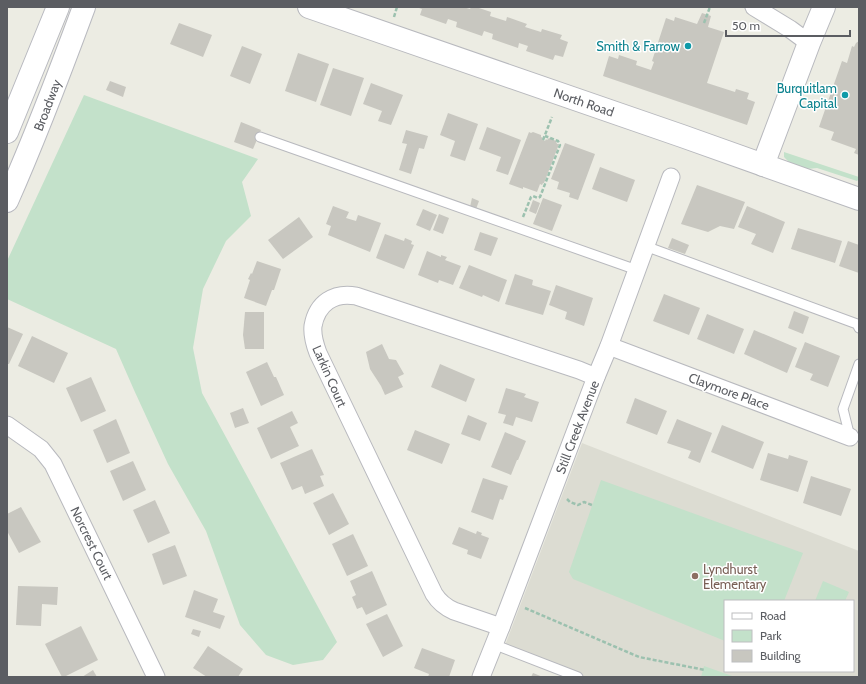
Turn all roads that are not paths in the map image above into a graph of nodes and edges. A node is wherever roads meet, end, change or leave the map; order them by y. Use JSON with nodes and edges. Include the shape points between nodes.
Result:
{"nodes":[{"id":1,"x":58,"y":7,"type":"edge"},
{"id":2,"x":84,"y":7,"type":"edge"},
{"id":3,"x":308,"y":7,"type":"edge"},
{"id":4,"x":754,"y":7,"type":"edge"},
{"id":5,"x":824,"y":7,"type":"edge"},
{"id":6,"x":809,"y":43,"type":"junction"},
{"id":7,"x":7,"y":132,"type":"edge"},
{"id":8,"x":260,"y":137,"type":"dead end"},
{"id":9,"x":763,"y":165,"type":"junction"},
{"id":10,"x":671,"y":177,"type":"dead end"},
{"id":11,"x":859,"y":199,"type":"edge"},
{"id":12,"x":7,"y":201,"type":"edge"},
{"id":13,"x":645,"y":246,"type":"junction"},
{"id":14,"x":637,"y":270,"type":"junction"},
{"id":15,"x":859,"y":328,"type":"edge"},
{"id":16,"x":609,"y":346,"type":"junction"},
{"id":17,"x":859,"y":364,"type":"edge"},
{"id":18,"x":596,"y":376,"type":"junction"},
{"id":19,"x":7,"y":425,"type":"edge"},
{"id":20,"x":850,"y":437,"type":"joint"},
{"id":21,"x":501,"y":627,"type":"junction"},
{"id":22,"x":493,"y":644,"type":"junction"},
{"id":23,"x":156,"y":677,"type":"edge"},
{"id":24,"x":481,"y":677,"type":"edge"},
{"id":25,"x":578,"y":677,"type":"edge"}],
"edges":[{"from":1,"to":7,"type":"street","name":"Broadway"},
{"from":2,"to":12,"type":"street","name":"Broadway"},
{"from":3,"to":9,"type":"street","name":"North Road"},
{"from":4,"to":6,"type":"street","via":[[790,28]]},
{"from":5,"to":6,"type":"street"},
{"from":6,"to":9,"type":"street"},
{"from":8,"to":14,"type":"lane"},
{"from":9,"to":11,"type":"street","name":"North Road"},
{"from":10,"to":13,"type":"street","name":"Still Creek Avenue"},
{"from":13,"to":14,"type":"street","name":"Still Creek Avenue"},
{"from":13,"to":15,"type":"lane","via":[[856,324]]},
{"from":14,"to":16,"type":"street","name":"Still Creek Avenue"},
{"from":16,"to":18,"type":"street","name":"Still Creek Avenue"},
{"from":16,"to":20,"type":"street","name":"Claymore Place"},
{"from":17,"to":20,"type":"lane","via":[[843,409]]},
{"from":18,"to":21,"type":"street","name":"Still Creek Avenue"},
{"from":18,"to":21,"type":"street","name":"Larkin Court","via":[[348,294],[334,297],[324,304],[315,318],[313,335],[318,353],[437,599],[447,608]]},
{"from":19,"to":23,"type":"street","name":"Norcrest Court","via":[[41,449],[53,464]]},
{"from":21,"to":22,"type":"street","name":"Still Creek Avenue"},
{"from":22,"to":24,"type":"street","name":"Still Creek Avenue"},
{"from":22,"to":25,"type":"lane"}]}
